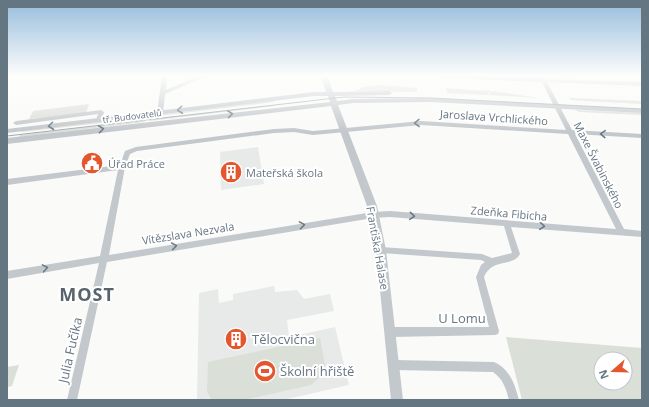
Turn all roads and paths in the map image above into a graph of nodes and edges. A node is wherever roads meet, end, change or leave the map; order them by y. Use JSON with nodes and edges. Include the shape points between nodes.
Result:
{"nodes":[{"id":1,"x":163,"y":95,"type":"edge"},
{"id":2,"x":331,"y":95,"type":"edge"},
{"id":3,"x":551,"y":95,"type":"edge"},
{"id":4,"x":332,"y":98,"type":"junction"},
{"id":5,"x":556,"y":104,"type":"junction"},
{"id":6,"x":642,"y":105,"type":"edge"},
{"id":7,"x":642,"y":112,"type":"edge"},
{"id":8,"x":160,"y":113,"type":"junction"},
{"id":9,"x":99,"y":120,"type":"junction"},
{"id":10,"x":16,"y":123,"type":"dead end"},
{"id":11,"x":344,"y":129,"type":"junction"},
{"id":12,"x":7,"y":131,"type":"edge"},
{"id":13,"x":572,"y":132,"type":"junction"},
{"id":14,"x":642,"y":136,"type":"edge"},
{"id":15,"x":7,"y":141,"type":"edge"},
{"id":16,"x":127,"y":153,"type":"joint"},
{"id":17,"x":122,"y":167,"type":"junction"},
{"id":18,"x":7,"y":182,"type":"edge"},
{"id":19,"x":373,"y":215,"type":"junction"},
{"id":20,"x":507,"y":224,"type":"junction"},
{"id":21,"x":622,"y":233,"type":"junction"},
{"id":22,"x":642,"y":234,"type":"edge"},
{"id":23,"x":381,"y":250,"type":"junction"},
{"id":24,"x":104,"y":258,"type":"junction"},
{"id":25,"x":492,"y":262,"type":"junction"},
{"id":26,"x":7,"y":275,"type":"edge"},
{"id":27,"x":391,"y":332,"type":"junction"},
{"id":28,"x":394,"y":365,"type":"junction"},
{"id":29,"x":72,"y":400,"type":"edge"},
{"id":30,"x":397,"y":400,"type":"edge"},
{"id":31,"x":514,"y":400,"type":"edge"}],
"edges":[{"from":1,"to":8,"type":"street"},
{"from":2,"to":4,"type":"street","name":"Františka Halase"},
{"from":3,"to":5,"type":"street","name":"Maxe Švabinského"},
{"from":4,"to":5,"type":"street","name":"tř. Budovatelů"},
{"from":4,"to":8,"type":"street","name":"tř. Budovatelů","one_way":true},
{"from":4,"to":11,"type":"street","name":"Františka Halase"},
{"from":15,"to":4,"type":"street","name":"tř. Budovatelů","one_way":true},
{"from":5,"to":6,"type":"street","name":"tř. Budovatelů"},
{"from":5,"to":7,"type":"street","name":"tř. Budovatelů"},
{"from":5,"to":13,"type":"street","name":"Maxe Švabinského"},
{"from":8,"to":9,"type":"street","name":"tř. Budovatelů"},
{"from":9,"to":10,"type":"street","via":[[101,112]]},
{"from":9,"to":12,"type":"street","name":"tř. Budovatelů","one_way":true},
{"from":13,"to":11,"type":"street","name":"Jaroslava Vrchlického","one_way":true,"via":[[421,123]]},
{"from":11,"to":16,"type":"street","name":"Jaroslava Vrchlického","via":[[313,133],[294,130],[274,131]]},
{"from":11,"to":19,"type":"street","name":"Františka Halase"},
{"from":14,"to":13,"type":"street","name":"Jaroslava Vrchlického","one_way":true},
{"from":13,"to":21,"type":"street","name":"Maxe Švabinského"},
{"from":16,"to":17,"type":"street","name":"Julia Fučíka"},
{"from":17,"to":18,"type":"street"},
{"from":17,"to":24,"type":"street","name":"Julia Fučíka"},
{"from":19,"to":20,"type":"street","name":"Zdeňka Fibicha","one_way":true,"via":[[390,214]]},
{"from":19,"to":23,"type":"street","name":"Františka Halase"},
{"from":24,"to":19,"type":"street","name":"Vítězslava Nezvala","one_way":true},
{"from":20,"to":21,"type":"street","name":"Zdeňka Fibicha","one_way":true},
{"from":20,"to":25,"type":"street","via":[[516,254]]},
{"from":21,"to":22,"type":"street","name":"Zdeňka Fibicha"},
{"from":23,"to":25,"type":"street","via":[[482,257]]},
{"from":23,"to":27,"type":"street","name":"Františka Halase"},
{"from":26,"to":24,"type":"street","name":"Vítězslava Nezvala","one_way":true},
{"from":24,"to":29,"type":"street","name":"Julia Fučíka"},
{"from":25,"to":27,"type":"street","name":"U Lomu","via":[[484,268],[480,277],[495,331]]},
{"from":27,"to":28,"type":"street","name":"Františka Halase"},
{"from":28,"to":30,"type":"street","name":"Františka Halase"},
{"from":28,"to":31,"type":"street","via":[[494,367],[503,373],[510,384]]}]}
